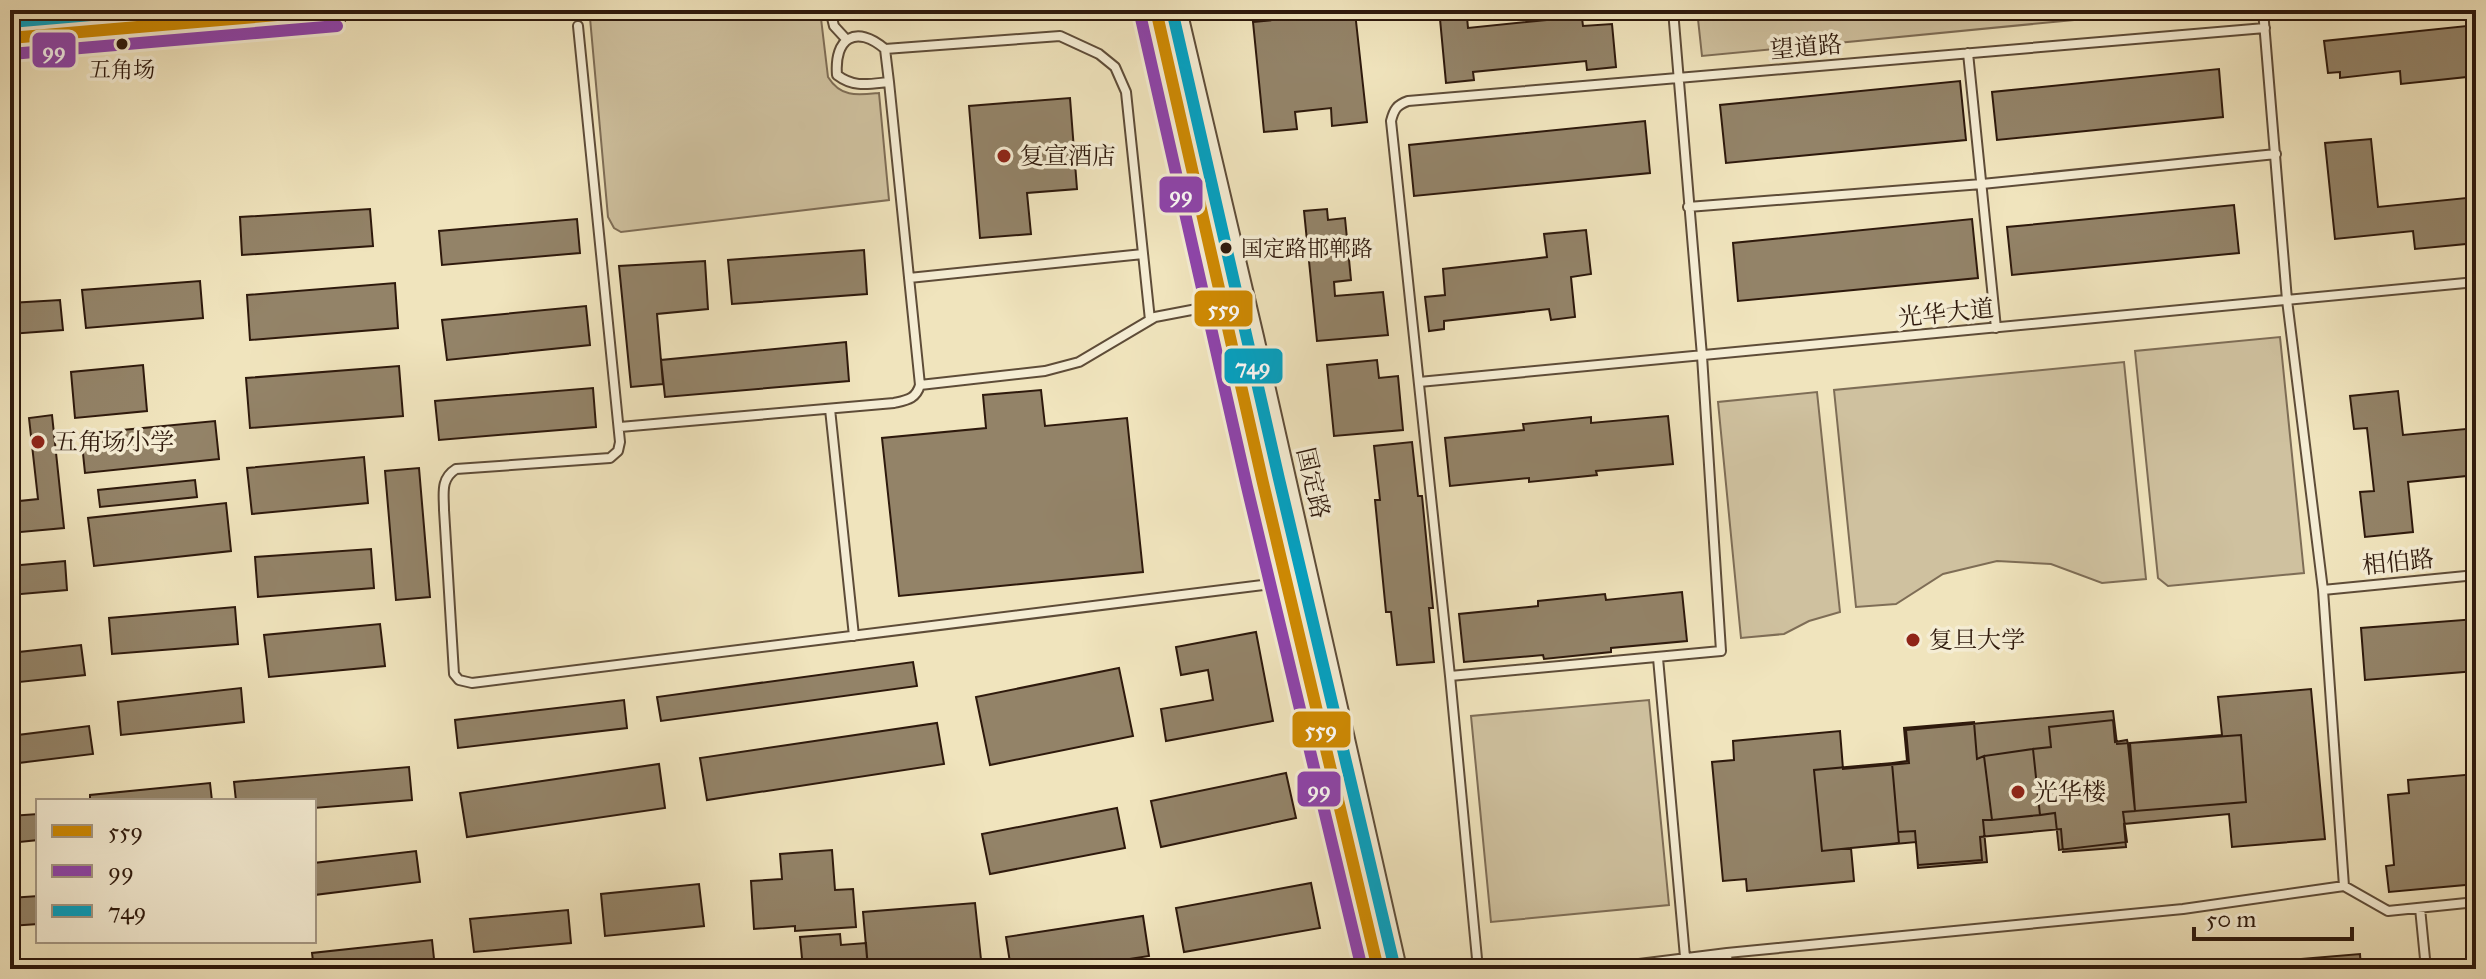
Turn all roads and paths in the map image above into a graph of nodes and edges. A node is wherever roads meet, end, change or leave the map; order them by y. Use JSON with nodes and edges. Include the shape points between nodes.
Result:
{"nodes":[{"id":1,"x":336,"y":10,"type":"edge"},
{"id":2,"x":830,"y":10,"type":"edge"},
{"id":3,"x":1156,"y":10,"type":"edge"},
{"id":4,"x":1176,"y":10,"type":"edge"},
{"id":5,"x":1673,"y":10,"type":"edge"},
{"id":6,"x":2263,"y":10,"type":"edge"},
{"id":7,"x":578,"y":26,"type":"dead end"},
{"id":8,"x":2265,"y":28,"type":"junction"},
{"id":9,"x":10,"y":38,"type":"edge"},
{"id":10,"x":846,"y":39,"type":"junction"},
{"id":11,"x":885,"y":49,"type":"junction"},
{"id":12,"x":1968,"y":53,"type":"junction"},
{"id":13,"x":1679,"y":79,"type":"junction"},
{"id":14,"x":889,"y":82,"type":"junction"},
{"id":15,"x":2276,"y":154,"type":"junction"},
{"id":16,"x":1982,"y":184,"type":"junction"},
{"id":17,"x":1688,"y":207,"type":"junction"},
{"id":18,"x":1143,"y":254,"type":"junction"},
{"id":19,"x":909,"y":278,"type":"junction"},
{"id":20,"x":2476,"y":282,"type":"edge"},
{"id":21,"x":2287,"y":300,"type":"junction"},
{"id":22,"x":1224,"y":304,"type":"junction"},
{"id":23,"x":1150,"y":320,"type":"junction"},
{"id":24,"x":1996,"y":328,"type":"junction"},
{"id":25,"x":1702,"y":356,"type":"junction"},
{"id":26,"x":1419,"y":382,"type":"junction"},
{"id":27,"x":920,"y":385,"type":"junction"},
{"id":28,"x":830,"y":409,"type":"junction"},
{"id":29,"x":620,"y":427,"type":"junction"},
{"id":30,"x":2476,"y":575,"type":"edge"},
{"id":31,"x":1287,"y":582,"type":"junction"},
{"id":32,"x":2323,"y":590,"type":"junction"},
{"id":33,"x":854,"y":636,"type":"junction"},
{"id":34,"x":1658,"y":658,"type":"junction"},
{"id":35,"x":1450,"y":676,"type":"junction"},
{"id":36,"x":2344,"y":886,"type":"junction"},
{"id":37,"x":2476,"y":902,"type":"edge"},
{"id":38,"x":2420,"y":908,"type":"junction"},
{"id":39,"x":1727,"y":953,"type":"junction"},
{"id":40,"x":1685,"y":957,"type":"junction"},
{"id":41,"x":1378,"y":969,"type":"edge"},
{"id":42,"x":1396,"y":969,"type":"edge"},
{"id":43,"x":1478,"y":969,"type":"edge"},
{"id":44,"x":1599,"y":969,"type":"edge"},
{"id":45,"x":1728,"y":969,"type":"edge"},
{"id":46,"x":2426,"y":969,"type":"edge"}],
"edges":[{"from":1,"to":9,"type":"main road"},
{"from":2,"to":10,"type":"lane","via":[[834,26]]},
{"from":3,"to":22,"type":"street","name":"国定路"},
{"from":4,"to":42,"type":"street","name":"国定路"},
{"from":5,"to":13,"type":"lane"},
{"from":6,"to":8,"type":"lane"},
{"from":7,"to":29,"type":"lane"},
{"from":8,"to":12,"type":"lane","name":"望道路"},
{"from":8,"to":15,"type":"lane"},
{"from":10,"to":11,"type":"lane","via":[[866,37]]},
{"from":10,"to":14,"type":"lane","via":[[839,49],[837,75],[859,86]]},
{"from":11,"to":14,"type":"lane"},
{"from":11,"to":18,"type":"lane","via":[[1060,36],[1099,54],[1115,67],[1126,92]]},
{"from":12,"to":13,"type":"lane","name":"望道路"},
{"from":12,"to":16,"type":"lane"},
{"from":13,"to":17,"type":"lane"},
{"from":13,"to":26,"type":"lane","name":"望道路","via":[[1398,104],[1391,121]]},
{"from":14,"to":19,"type":"lane"},
{"from":15,"to":16,"type":"lane"},
{"from":15,"to":21,"type":"lane"},
{"from":16,"to":17,"type":"lane"},
{"from":16,"to":24,"type":"lane"},
{"from":17,"to":25,"type":"lane"},
{"from":18,"to":19,"type":"lane"},
{"from":18,"to":23,"type":"lane"},
{"from":19,"to":27,"type":"lane"},
{"from":20,"to":21,"type":"lane","name":"光华大道"},
{"from":21,"to":24,"type":"lane","name":"光华大道"},
{"from":21,"to":32,"type":"lane"},
{"from":22,"to":23,"type":"lane"},
{"from":22,"to":31,"type":"street","name":"国定路"},
{"from":23,"to":27,"type":"lane","via":[[1079,362],[1045,371]]},
{"from":24,"to":25,"type":"lane","name":"光华大道"},
{"from":25,"to":26,"type":"lane","name":"光华大道"},
{"from":25,"to":34,"type":"lane","via":[[1721,651]]},
{"from":26,"to":35,"type":"lane"},
{"from":27,"to":28,"type":"lane","via":[[912,399]]},
{"from":28,"to":29,"type":"lane"},
{"from":28,"to":33,"type":"lane"},
{"from":29,"to":33,"type":"lane","via":[[618,451],[610,458],[449,473],[444,510],[454,674],[459,680],[472,683]]},
{"from":30,"to":32,"type":"lane","name":"相伯路"},
{"from":31,"to":33,"type":"lane"},
{"from":31,"to":41,"type":"street","name":"国定路"},
{"from":32,"to":36,"type":"lane"},
{"from":34,"to":35,"type":"lane"},
{"from":34,"to":40,"type":"lane"},
{"from":35,"to":43,"type":"lane"},
{"from":36,"to":38,"type":"lane","via":[[2388,911]]},
{"from":36,"to":39,"type":"lane","via":[[2183,909]]},
{"from":37,"to":38,"type":"lane"},
{"from":38,"to":46,"type":"lane"},
{"from":39,"to":40,"type":"lane"},
{"from":39,"to":45,"type":"lane"},
{"from":40,"to":44,"type":"lane"}]}
